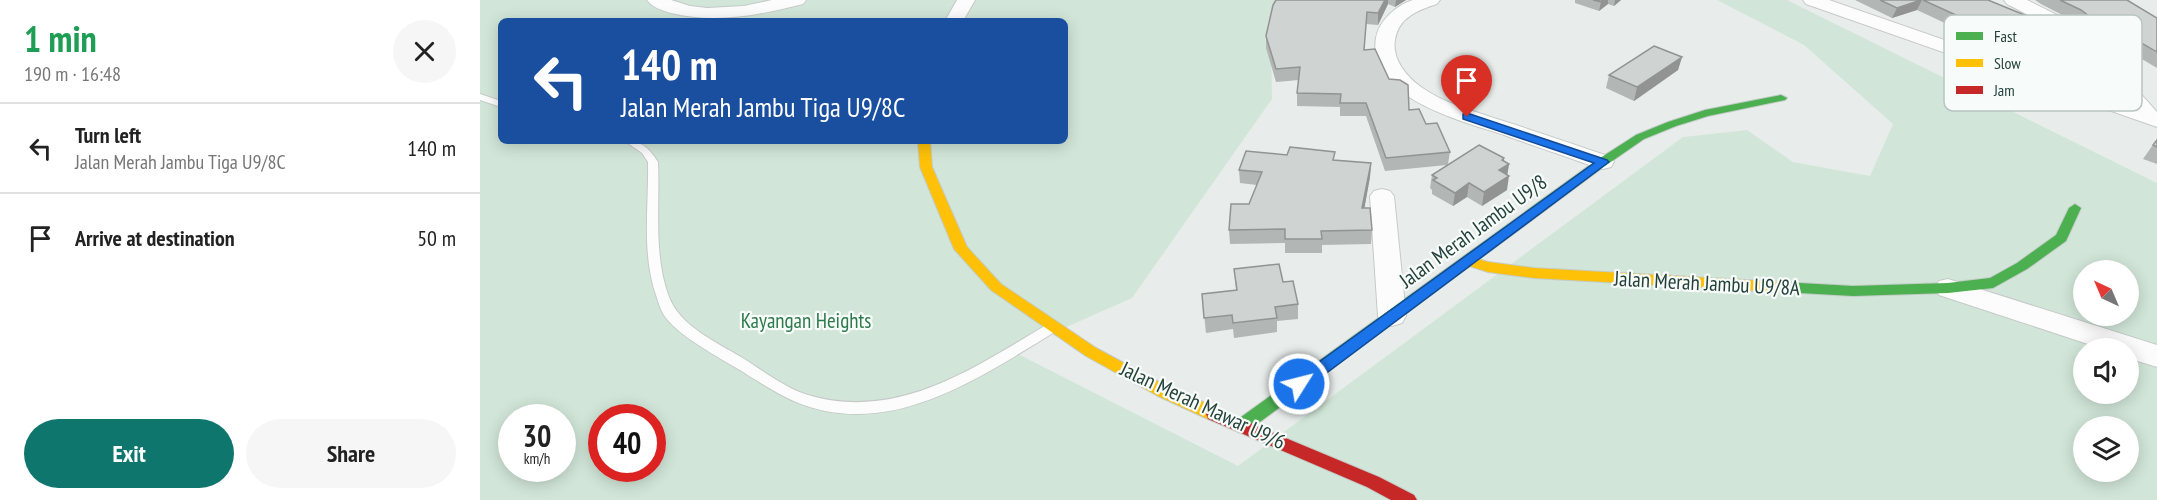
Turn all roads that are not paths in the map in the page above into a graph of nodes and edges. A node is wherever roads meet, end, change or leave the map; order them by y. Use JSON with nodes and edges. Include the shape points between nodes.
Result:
{"nodes":[{"id":1,"x":656,"y":0,"type":"edge"},
{"id":2,"x":797,"y":0,"type":"edge"},
{"id":3,"x":966,"y":0,"type":"edge"},
{"id":4,"x":1431,"y":0,"type":"edge"},
{"id":5,"x":1812,"y":0,"type":"edge"},
{"id":6,"x":2013,"y":0,"type":"edge"},
{"id":7,"x":2042,"y":15,"type":"edge"},
{"id":8,"x":956,"y":18,"type":"edge"},
{"id":9,"x":1944,"y":46,"type":"edge"},
{"id":10,"x":480,"y":97,"type":"edge"},
{"id":11,"x":1781,"y":98,"type":"dead end"},
{"id":12,"x":498,"y":103,"type":"edge"},
{"id":13,"x":2142,"y":107,"type":"edge"},
{"id":14,"x":2128,"y":111,"type":"edge"},
{"id":15,"x":2154,"y":120,"type":"edge"},
{"id":16,"x":635,"y":144,"type":"edge"},
{"id":17,"x":924,"y":144,"type":"edge"},
{"id":18,"x":1603,"y":162,"type":"junction"},
{"id":19,"x":1382,"y":196,"type":"dead end"},
{"id":20,"x":2075,"y":208,"type":"dead end"},
{"id":21,"x":1468,"y":261,"type":"junction"},
{"id":22,"x":1948,"y":288,"type":"junction"},
{"id":23,"x":1392,"y":316,"type":"junction"},
{"id":24,"x":1054,"y":327,"type":"junction"},
{"id":25,"x":2157,"y":356,"type":"edge"},
{"id":26,"x":1243,"y":425,"type":"junction"},
{"id":27,"x":1408,"y":500,"type":"edge"}],
"edges":[{"from":1,"to":2,"type":"street","via":[[676,10],[699,14]]},
{"from":3,"to":8,"type":"street"},
{"from":4,"to":18,"type":"street","via":[[1404,10],[1387,31],[1384,50],[1405,84],[1420,97],[1442,107]]},
{"from":5,"to":9,"type":"street"},
{"from":6,"to":7,"type":"street"},
{"from":10,"to":12,"type":"lane"},
{"from":11,"to":18,"type":"street","name":"Jalan Merah Jambu U9/8","via":[[1705,113],[1672,124],[1640,137]]},
{"from":13,"to":15,"type":"street"},
{"from":14,"to":15,"type":"street"},
{"from":16,"to":24,"type":"lane","via":[[654,162],[653,255],[671,316],[728,356],[802,399],[844,409],[887,408],[915,401],[954,384]]},
{"from":17,"to":24,"type":"street","name":"Jalan Merah Mawar U9/6","via":[[926,167],[962,249],[996,287]]},
{"from":18,"to":21,"type":"street","name":"Jalan Merah Jambu U9/8"},
{"from":19,"to":23,"type":"street"},
{"from":20,"to":22,"type":"street","name":"Jalan Merah Jambu U9/8A","via":[[2061,238],[2022,266],[1993,283]]},
{"from":21,"to":22,"type":"street","name":"Jalan Merah Jambu U9/8A","via":[[1534,273],[1853,291]]},
{"from":21,"to":23,"type":"street","name":"Jalan Merah Jambu U9/8"},
{"from":22,"to":25,"type":"street","name":"Jalan Merah Jambu U9/8A"},
{"from":23,"to":26,"type":"street","name":"Jalan Merah Jambu U9/8"},
{"from":24,"to":26,"type":"street","name":"Jalan Merah Mawar U9/6","via":[[1164,392]]},
{"from":26,"to":27,"type":"street","name":"Jalan Merah Mawar U9/6"}]}
